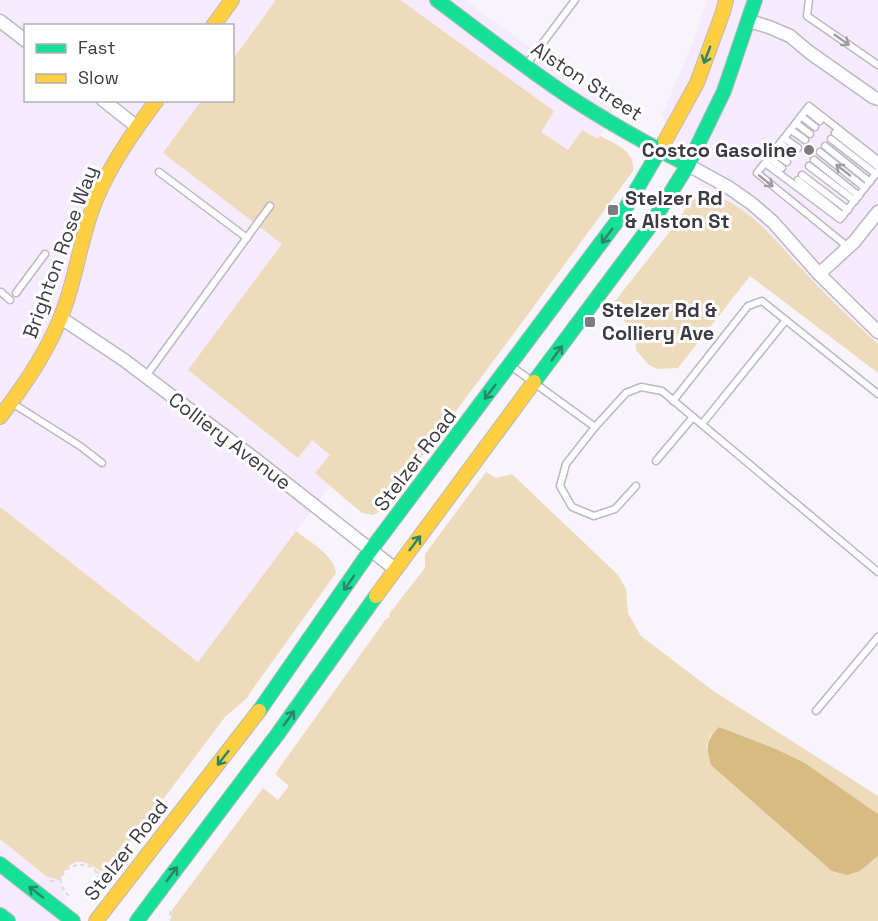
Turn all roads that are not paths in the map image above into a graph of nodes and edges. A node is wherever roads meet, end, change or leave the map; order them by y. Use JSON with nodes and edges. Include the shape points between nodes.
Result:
{"nodes":[{"id":1,"x":232,"y":0,"type":"edge"},
{"id":2,"x":437,"y":0,"type":"edge"},
{"id":3,"x":575,"y":0,"type":"edge"},
{"id":4,"x":726,"y":0,"type":"edge"},
{"id":5,"x":755,"y":0,"type":"edge"},
{"id":6,"x":809,"y":0,"type":"edge"},
{"id":7,"x":749,"y":21,"type":"junction"},
{"id":8,"x":214,"y":24,"type":"edge"},
{"id":9,"x":2,"y":26,"type":"edge"},
{"id":10,"x":24,"y":40,"type":"edge"},
{"id":11,"x":526,"y":65,"type":"junction"},
{"id":12,"x":878,"y":65,"type":"edge"},
{"id":13,"x":876,"y":95,"type":"edge"},
{"id":14,"x":106,"y":102,"type":"edge"},
{"id":15,"x":156,"y":102,"type":"edge"},
{"id":16,"x":804,"y":113,"type":"junction"},
{"id":17,"x":796,"y":123,"type":"junction"},
{"id":18,"x":818,"y":124,"type":"dead end"},
{"id":19,"x":137,"y":127,"type":"junction"},
{"id":20,"x":791,"y":130,"type":"junction"},
{"id":21,"x":810,"y":134,"type":"dead end"},
{"id":22,"x":805,"y":140,"type":"dead end"},
{"id":23,"x":782,"y":141,"type":"junction"},
{"id":24,"x":822,"y":149,"type":"dead end"},
{"id":25,"x":660,"y":151,"type":"junction"},
{"id":26,"x":796,"y":151,"type":"dead end"},
{"id":27,"x":769,"y":158,"type":"junction"},
{"id":28,"x":878,"y":160,"type":"edge"},
{"id":29,"x":811,"y":163,"type":"dead end"},
{"id":30,"x":688,"y":165,"type":"junction"},
{"id":31,"x":784,"y":165,"type":"dead end"},
{"id":32,"x":878,"y":167,"type":"edge"},
{"id":33,"x":159,"y":172,"type":"dead end"},
{"id":34,"x":877,"y":173,"type":"edge"},
{"id":35,"x":800,"y":177,"type":"dead end"},
{"id":36,"x":868,"y":185,"type":"junction"},
{"id":37,"x":857,"y":199,"type":"junction"},
{"id":38,"x":270,"y":206,"type":"dead end"},
{"id":39,"x":878,"y":212,"type":"edge"},
{"id":40,"x":845,"y":213,"type":"junction"},
{"id":41,"x":247,"y":238,"type":"junction"},
{"id":42,"x":848,"y":247,"type":"junction"},
{"id":43,"x":45,"y":254,"type":"dead end"},
{"id":44,"x":819,"y":274,"type":"junction"},
{"id":45,"x":1,"y":292,"type":"edge"},
{"id":46,"x":16,"y":293,"type":"dead end"},
{"id":47,"x":10,"y":300,"type":"dead end"},
{"id":48,"x":61,"y":318,"type":"junction"},
{"id":49,"x":786,"y":320,"type":"junction"},
{"id":50,"x":878,"y":332,"type":"edge"},
{"id":51,"x":510,"y":366,"type":"junction"},
{"id":52,"x":146,"y":376,"type":"junction"},
{"id":53,"x":534,"y":383,"type":"junction"},
{"id":54,"x":878,"y":394,"type":"edge"},
{"id":55,"x":673,"y":401,"type":"junction"},
{"id":56,"x":12,"y":403,"type":"junction"},
{"id":57,"x":0,"y":417,"type":"edge"},
{"id":58,"x":693,"y":417,"type":"junction"},
{"id":59,"x":702,"y":424,"type":"junction"},
{"id":60,"x":595,"y":427,"type":"junction"},
{"id":61,"x":656,"y":461,"type":"dead end"},
{"id":62,"x":102,"y":463,"type":"dead end"},
{"id":63,"x":636,"y":486,"type":"dead end"},
{"id":64,"x":370,"y":552,"type":"junction"},
{"id":65,"x":394,"y":570,"type":"junction"},
{"id":66,"x":878,"y":572,"type":"edge"},
{"id":67,"x":878,"y":637,"type":"edge"},
{"id":68,"x":816,"y":711,"type":"dead end"},
{"id":69,"x":0,"y":864,"type":"edge"},
{"id":70,"x":0,"y":915,"type":"edge"},
{"id":71,"x":8,"y":921,"type":"edge"},
{"id":72,"x":73,"y":921,"type":"edge"},
{"id":73,"x":96,"y":921,"type":"edge"},
{"id":74,"x":137,"y":921,"type":"edge"}],
"edges":[{"from":1,"to":8,"type":"main road"},
{"from":2,"to":11,"type":"main road","name":"Alston Street"},
{"from":3,"to":11,"type":"lane"},
{"from":4,"to":25,"type":"main road","name":"Stelzer Road","one_way":true,"via":[[696,83]]},
{"from":5,"to":7,"type":"main road"},
{"from":6,"to":12,"type":"lane","one_way":true,"via":[[807,16]]},
{"from":7,"to":13,"type":"street","via":[[790,36]]},
{"from":7,"to":30,"type":"main road","via":[[724,91]]},
{"from":9,"to":10,"type":"street"},
{"from":11,"to":25,"type":"main road","name":"Alston Street","via":[[594,113]]},
{"from":14,"to":19,"type":"street"},
{"from":15,"to":19,"type":"main road","name":"Brighton Rose Way"},
{"from":16,"to":17,"type":"lane"},
{"from":16,"to":18,"type":"lane"},
{"from":16,"to":28,"type":"lane","via":[[809,106]]},
{"from":17,"to":20,"type":"lane"},
{"from":17,"to":21,"type":"lane"},
{"from":19,"to":48,"type":"main road","name":"Brighton Rose Way","via":[[96,199]]},
{"from":20,"to":22,"type":"lane"},
{"from":20,"to":23,"type":"lane"},
{"from":23,"to":26,"type":"lane"},
{"from":23,"to":27,"type":"lane"},
{"from":24,"to":36,"type":"lane"},
{"from":25,"to":30,"type":"main road","name":"Alston Street"},
{"from":25,"to":51,"type":"main road","name":"Stelzer Road","one_way":true,"via":[[621,216]]},
{"from":27,"to":31,"type":"lane"},
{"from":27,"to":40,"type":"lane","via":[[840,219]]},
{"from":27,"to":42,"type":"lane","one_way":true,"via":[[757,173]]},
{"from":29,"to":37,"type":"lane"},
{"from":30,"to":44,"type":"street","name":"Alston Street","via":[[751,203]]},
{"from":53,"to":30,"type":"main road","one_way":true,"via":[[648,229]]},
{"from":32,"to":34,"type":"lane","via":[[833,136]]},
{"from":33,"to":41,"type":"lane"},
{"from":34,"to":36,"type":"lane"},
{"from":35,"to":40,"type":"lane"},
{"from":36,"to":37,"type":"lane"},
{"from":37,"to":40,"type":"lane"},
{"from":38,"to":41,"type":"lane"},
{"from":39,"to":42,"type":"street"},
{"from":41,"to":52,"type":"lane"},
{"from":42,"to":44,"type":"street"},
{"from":43,"to":46,"type":"lane"},
{"from":44,"to":50,"type":"street","name":"Alston Street"},
{"from":45,"to":47,"type":"lane"},
{"from":48,"to":52,"type":"street","name":"Colliery Avenue"},
{"from":48,"to":56,"type":"main road","name":"Brighton Rose Way"},
{"from":49,"to":54,"type":"lane"},
{"from":49,"to":55,"type":"lane","via":[[762,301],[748,306]]},
{"from":49,"to":59,"type":"lane"},
{"from":51,"to":53,"type":"lane"},
{"from":51,"to":64,"type":"main road","name":"Stelzer Road","one_way":true},
{"from":52,"to":64,"type":"street","name":"Colliery Avenue"},
{"from":53,"to":60,"type":"lane"},
{"from":65,"to":53,"type":"main road","one_way":true},
{"from":55,"to":58,"type":"lane"},
{"from":55,"to":60,"type":"lane","via":[[662,391],[641,387],[626,393]]},
{"from":56,"to":57,"type":"main road","name":"Brighton Rose Way"},
{"from":56,"to":62,"type":"lane"},
{"from":58,"to":59,"type":"lane"},
{"from":58,"to":61,"type":"lane"},
{"from":59,"to":66,"type":"lane"},
{"from":60,"to":63,"type":"lane","via":[[566,464],[560,486],[572,507],[594,516],[615,509]]},
{"from":64,"to":65,"type":"street","name":"Colliery Avenue"},
{"from":64,"to":73,"type":"main road","name":"Stelzer Road","one_way":true,"via":[[254,718]]},
{"from":74,"to":65,"type":"main road","one_way":true,"via":[[277,735]]},
{"from":67,"to":68,"type":"lane"},
{"from":72,"to":69,"type":"main road","one_way":true},
{"from":70,"to":71,"type":"main road"}]}
